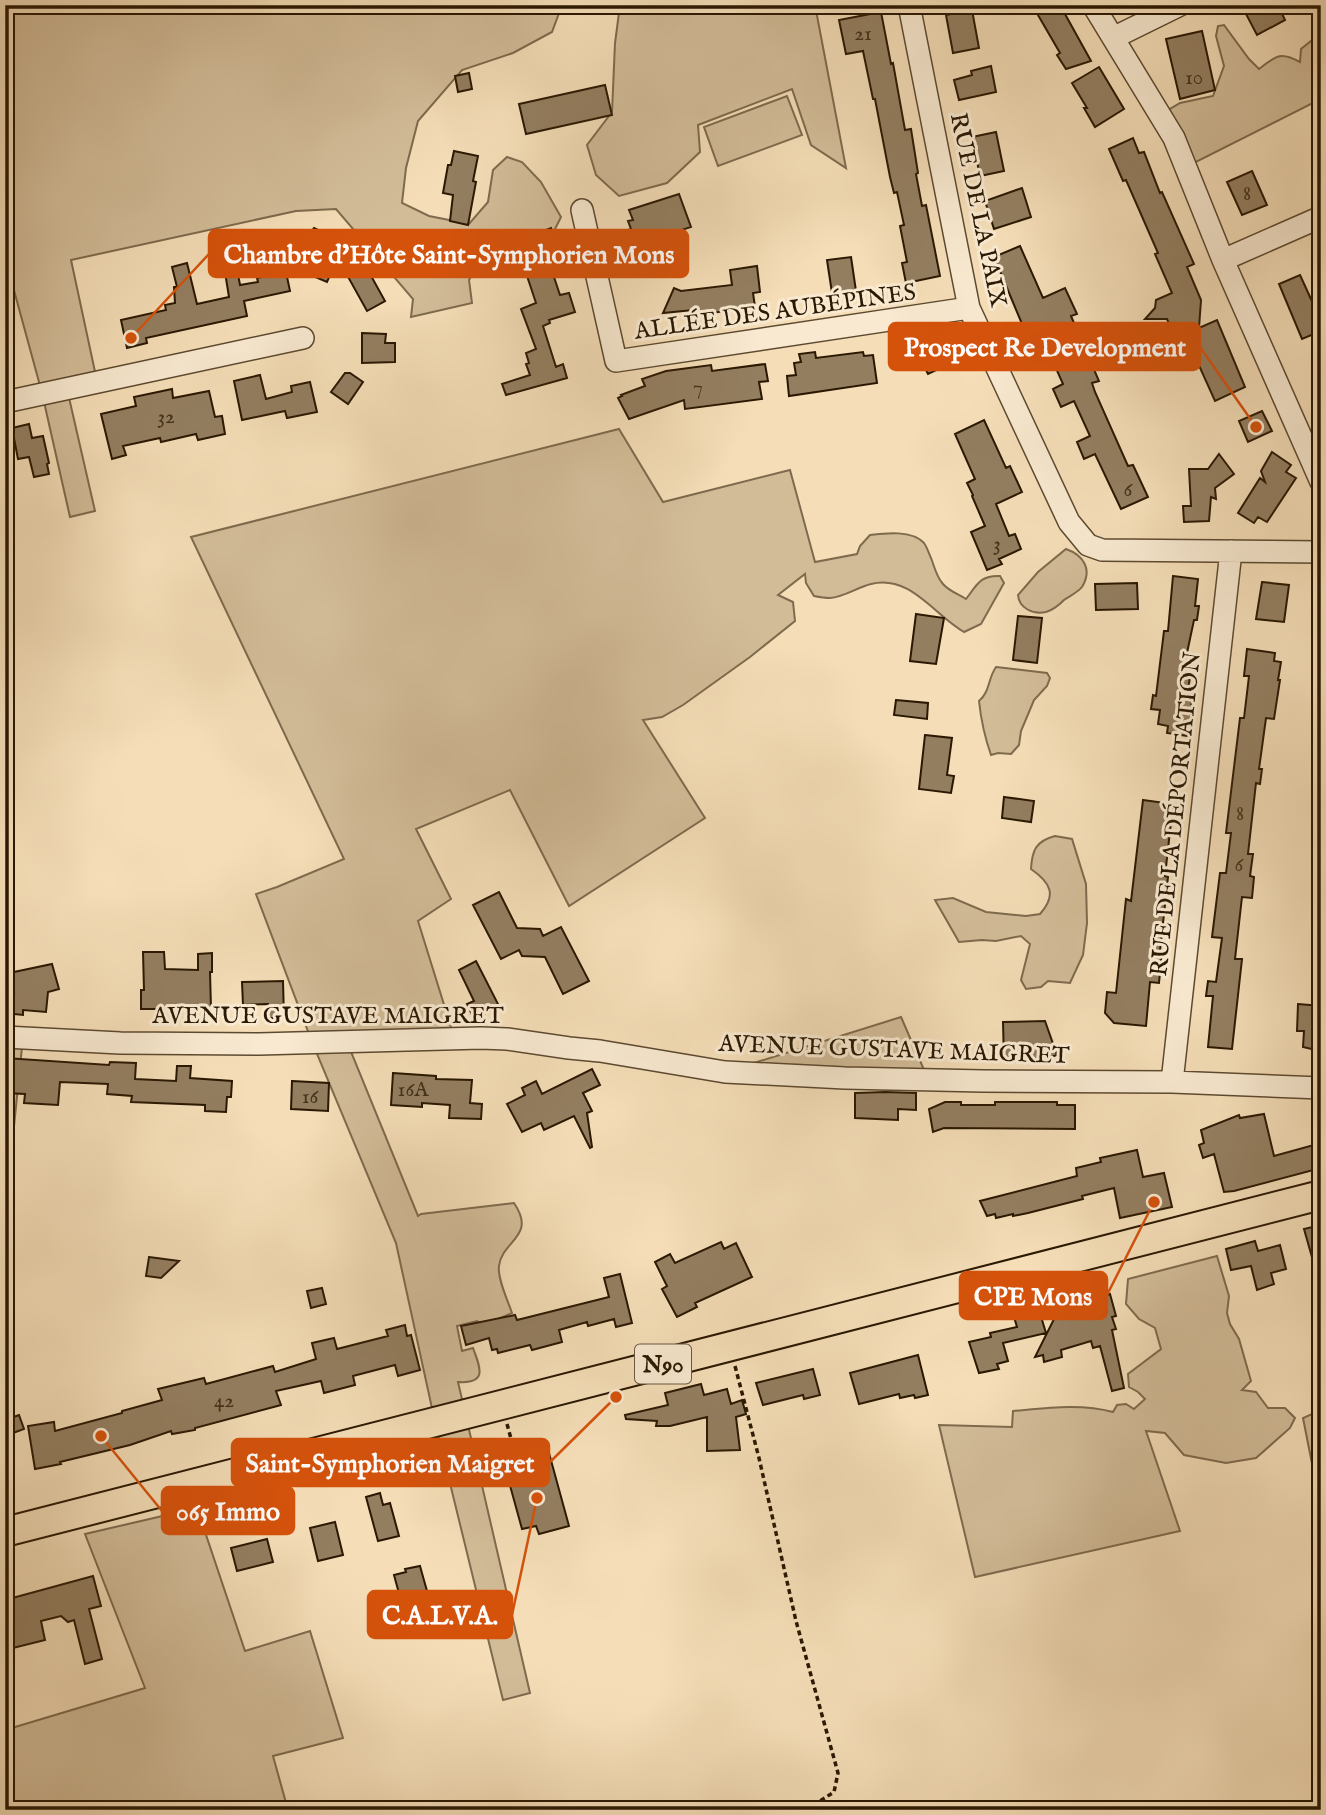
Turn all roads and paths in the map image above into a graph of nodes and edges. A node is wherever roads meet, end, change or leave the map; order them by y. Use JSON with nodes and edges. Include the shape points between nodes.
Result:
{"nodes":[{"id":1,"x":909,"y":5,"type":"edge"},
{"id":2,"x":1093,"y":5,"type":"edge"},
{"id":3,"x":1180,"y":5,"type":"edge"},
{"id":4,"x":1113,"y":38,"type":"junction"},
{"id":5,"x":582,"y":210,"type":"dead end"},
{"id":6,"x":1321,"y":217,"type":"edge"},
{"id":7,"x":1223,"y":260,"type":"junction"},
{"id":8,"x":969,"y":308,"type":"junction"},
{"id":9,"x":303,"y":338,"type":"dead end"},
{"id":10,"x":5,"y":402,"type":"edge"},
{"id":11,"x":1320,"y":477,"type":"edge"},
{"id":12,"x":1231,"y":551,"type":"junction"},
{"id":13,"x":1321,"y":552,"type":"edge"},
{"id":14,"x":5,"y":1037,"type":"edge"},
{"id":15,"x":1172,"y":1082,"type":"junction"},
{"id":16,"x":1321,"y":1088,"type":"edge"},
{"id":17,"x":1321,"y":1195,"type":"edge"},
{"id":18,"x":731,"y":1346,"type":"junction"},
{"id":19,"x":503,"y":1405,"type":"junction"},
{"id":20,"x":519,"y":1468,"type":"dead end"},
{"id":21,"x":5,"y":1532,"type":"edge"},
{"id":22,"x":785,"y":1810,"type":"edge"}],
"edges":[{"from":1,"to":8,"type":"street","name":"RUE DE LA PAIX"},
{"from":2,"to":4,"type":"street"},
{"from":3,"to":4,"type":"street"},
{"from":4,"to":7,"type":"street","via":[[1174,138]]},
{"from":5,"to":8,"type":"street","name":"ALLÉE DES AUBÉPINES","via":[[616,361]]},
{"from":6,"to":7,"type":"street"},
{"from":7,"to":11,"type":"street"},
{"from":8,"to":12,"type":"street","name":"RUE DE LA PAIX","via":[[1069,522],[1087,545],[1102,550]]},
{"from":9,"to":10,"type":"street"},
{"from":12,"to":13,"type":"street","name":"RUE DE LA PAIX"},
{"from":12,"to":15,"type":"street","name":"RUE DE LA DÉPORTATION"},
{"from":14,"to":15,"type":"street","name":"AVENUE GUSTAVE MAIGRET","via":[[259,1044],[507,1039],[725,1072]]},
{"from":15,"to":16,"type":"street","name":"AVENUE GUSTAVE MAIGRET"},
{"from":17,"to":18,"type":"main road","number":"N90"},
{"from":18,"to":19,"type":"main road","number":"N90"},
{"from":18,"to":22,"type":"path","via":[[796,1621],[838,1773],[834,1792],[820,1801]]},
{"from":19,"to":20,"type":"path"},
{"from":19,"to":21,"type":"main road","number":"N90"}]}
